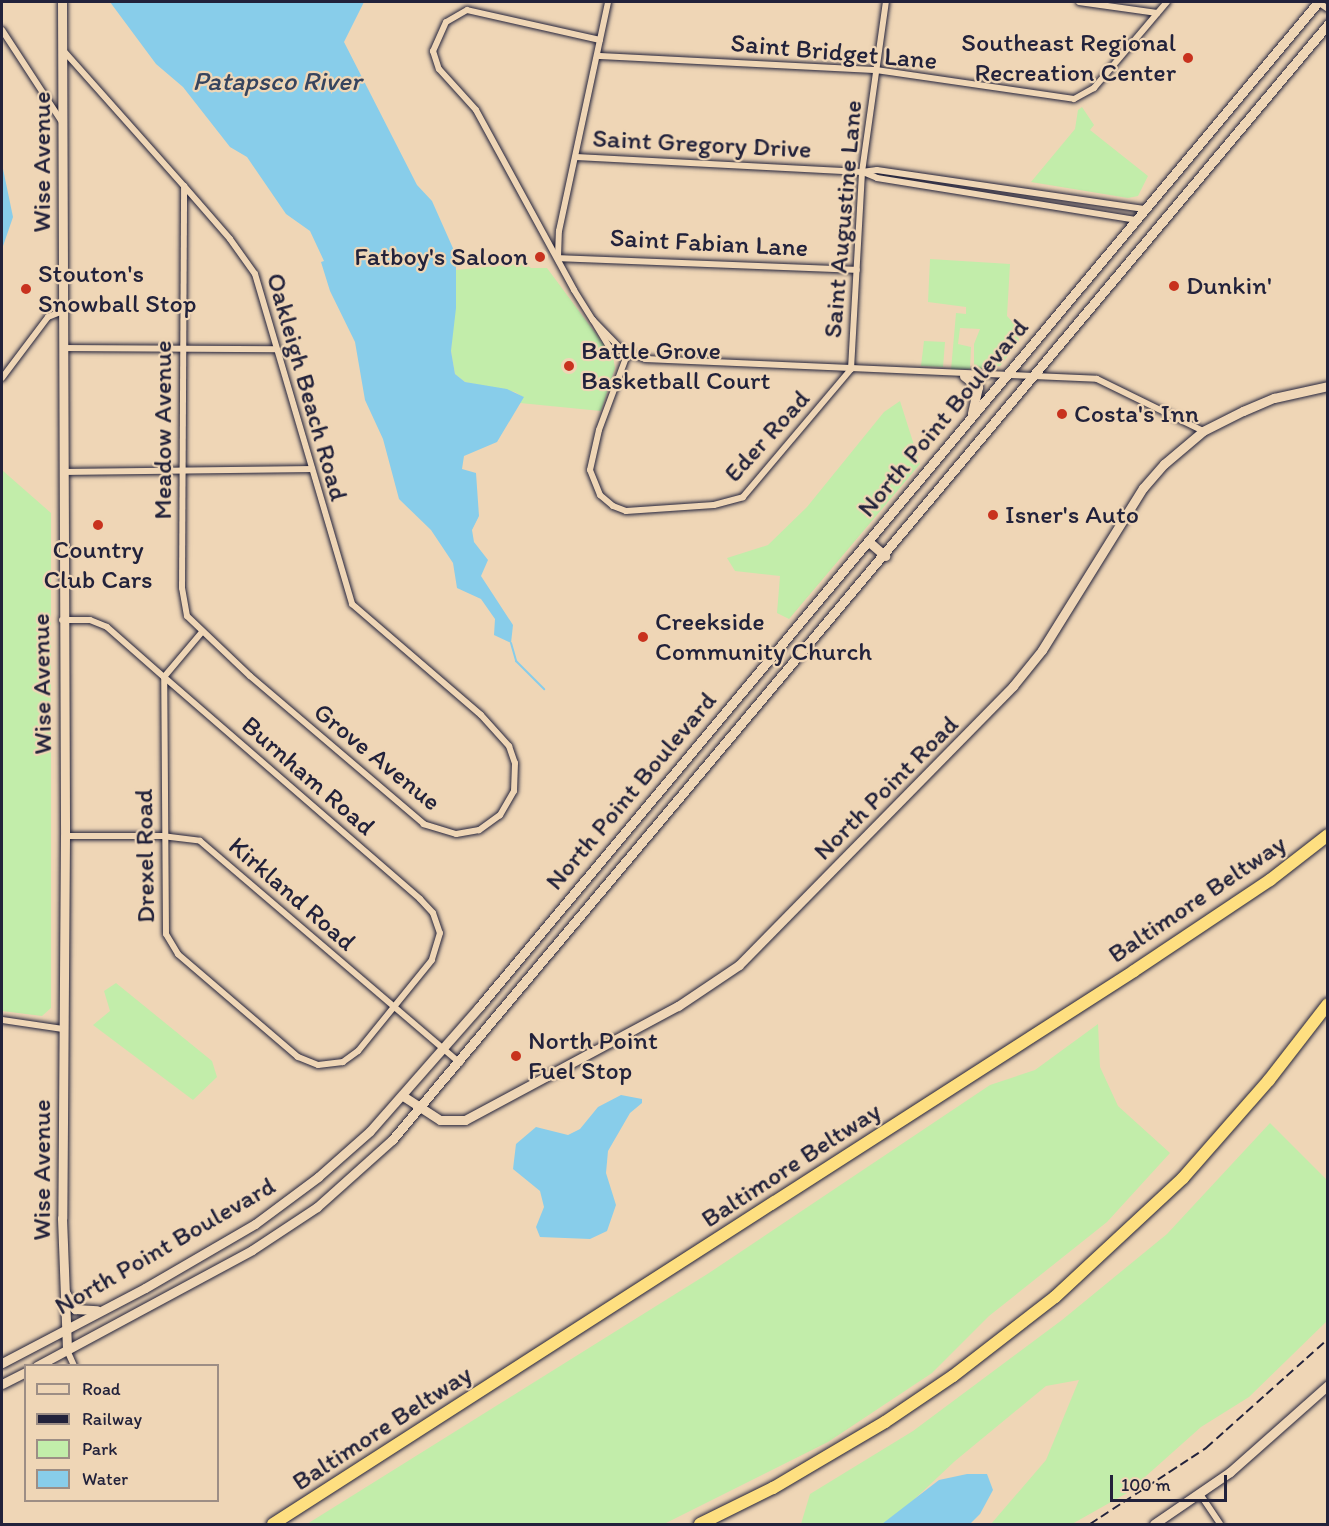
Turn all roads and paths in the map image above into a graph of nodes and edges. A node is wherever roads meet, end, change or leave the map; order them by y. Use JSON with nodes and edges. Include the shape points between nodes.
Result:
{"nodes":[{"id":1,"x":62,"y":2,"type":"edge"},
{"id":2,"x":608,"y":2,"type":"edge"},
{"id":3,"x":886,"y":2,"type":"edge"},
{"id":4,"x":1079,"y":2,"type":"edge"},
{"id":5,"x":1167,"y":2,"type":"edge"},
{"id":6,"x":1318,"y":2,"type":"edge"},
{"id":7,"x":1328,"y":9,"type":"edge"},
{"id":8,"x":1157,"y":13,"type":"junction"},
{"id":9,"x":1328,"y":24,"type":"edge"},
{"id":10,"x":2,"y":30,"type":"edge"},
{"id":11,"x":600,"y":40,"type":"junction"},
{"id":12,"x":62,"y":49,"type":"junction"},
{"id":13,"x":598,"y":56,"type":"junction"},
{"id":14,"x":876,"y":70,"type":"junction"},
{"id":15,"x":62,"y":123,"type":"junction"},
{"id":16,"x":576,"y":157,"type":"junction"},
{"id":17,"x":862,"y":172,"type":"junction"},
{"id":18,"x":184,"y":186,"type":"junction"},
{"id":19,"x":1144,"y":209,"type":"junction"},
{"id":20,"x":1136,"y":220,"type":"junction"},
{"id":21,"x":558,"y":258,"type":"junction"},
{"id":22,"x":857,"y":270,"type":"junction"},
{"id":23,"x":63,"y":311,"type":"junction"},
{"id":24,"x":64,"y":348,"type":"junction"},
{"id":25,"x":276,"y":348,"type":"junction"},
{"id":26,"x":182,"y":350,"type":"junction"},
{"id":27,"x":627,"y":355,"type":"junction"},
{"id":28,"x":851,"y":369,"type":"junction"},
{"id":29,"x":964,"y":376,"type":"junction"},
{"id":30,"x":1005,"y":376,"type":"junction"},
{"id":31,"x":1033,"y":377,"type":"junction"},
{"id":32,"x":2,"y":378,"type":"edge"},
{"id":33,"x":1328,"y":386,"type":"edge"},
{"id":34,"x":970,"y":418,"type":"junction"},
{"id":35,"x":1203,"y":431,"type":"junction"},
{"id":36,"x":312,"y":469,"type":"junction"},
{"id":37,"x":183,"y":471,"type":"junction"},
{"id":38,"x":64,"y":472,"type":"junction"},
{"id":39,"x":868,"y":541,"type":"junction"},
{"id":40,"x":885,"y":556,"type":"junction"},
{"id":41,"x":62,"y":620,"type":"junction"},
{"id":42,"x":202,"y":632,"type":"junction"},
{"id":43,"x":164,"y":677,"type":"junction"},
{"id":44,"x":501,"y":735,"type":"joint"},
{"id":45,"x":1328,"y":835,"type":"edge"},
{"id":46,"x":65,"y":836,"type":"junction"},
{"id":47,"x":162,"y":836,"type":"junction"},
{"id":48,"x":1328,"y":1004,"type":"edge"},
{"id":49,"x":393,"y":1008,"type":"junction"},
{"id":50,"x":2,"y":1020,"type":"edge"},
{"id":51,"x":63,"y":1029,"type":"junction"},
{"id":52,"x":442,"y":1050,"type":"junction"},
{"id":53,"x":460,"y":1063,"type":"junction"},
{"id":54,"x":403,"y":1096,"type":"junction"},
{"id":55,"x":421,"y":1109,"type":"junction"},
{"id":56,"x":63,"y":1269,"type":"junction"},
{"id":57,"x":105,"y":1308,"type":"junction"},
{"id":58,"x":64,"y":1329,"type":"junction"},
{"id":59,"x":67,"y":1350,"type":"junction"},
{"id":60,"x":2,"y":1363,"type":"edge"},
{"id":61,"x":39,"y":1364,"type":"edge"},
{"id":62,"x":74,"y":1364,"type":"edge"},
{"id":63,"x":24,"y":1373,"type":"edge"},
{"id":64,"x":2,"y":1384,"type":"edge"},
{"id":65,"x":1328,"y":1385,"type":"edge"},
{"id":66,"x":1200,"y":1494,"type":"junction"},
{"id":67,"x":273,"y":1524,"type":"edge"},
{"id":68,"x":700,"y":1524,"type":"edge"},
{"id":69,"x":1155,"y":1524,"type":"edge"},
{"id":70,"x":1220,"y":1524,"type":"edge"}],
"edges":[{"from":1,"to":12,"type":"main road","name":"Wise Avenue"},
{"from":2,"to":11,"type":"street"},
{"from":3,"to":14,"type":"street","name":"Saint Augustine Lane"},
{"from":4,"to":8,"type":"street"},
{"from":5,"to":8,"type":"street","name":"Saint Bridget Lane"},
{"from":6,"to":7,"type":"street"},
{"from":6,"to":19,"type":"main road","name":"North Point Boulevard"},
{"from":8,"to":14,"type":"street","name":"Saint Bridget Lane","via":[[1094,88],[1074,99]]},
{"from":9,"to":31,"type":"main road","name":"North Point Boulevard"},
{"from":10,"to":15,"type":"street"},
{"from":11,"to":13,"type":"street"},
{"from":11,"to":21,"type":"street","via":[[472,9],[449,19],[434,46],[439,69],[468,97]]},
{"from":12,"to":15,"type":"main road","name":"Wise Avenue"},
{"from":12,"to":18,"type":"street","name":"Oakleigh Beach Road"},
{"from":13,"to":14,"type":"street","name":"Saint Bridget Lane"},
{"from":13,"to":16,"type":"street"},
{"from":14,"to":17,"type":"street","name":"Saint Augustine Lane"},
{"from":15,"to":23,"type":"main road","name":"Wise Avenue"},
{"from":16,"to":17,"type":"street","name":"Saint Gregory Drive"},
{"from":16,"to":21,"type":"street","via":[[559,231]]},
{"from":17,"to":19,"type":"street","name":"Saint Gregory Drive","via":[[877,170]]},
{"from":17,"to":20,"type":"street","name":"Saint Gregory Drive","via":[[877,178]]},
{"from":17,"to":22,"type":"street","name":"Saint Augustine Lane"},
{"from":18,"to":25,"type":"street","name":"Oakleigh Beach Road","via":[[250,265]]},
{"from":18,"to":26,"type":"street","name":"Meadow Avenue"},
{"from":19,"to":20,"type":"main road","name":"North Point Boulevard"},
{"from":20,"to":30,"type":"main road","name":"North Point Boulevard"},
{"from":21,"to":22,"type":"street","name":"Saint Fabian Lane"},
{"from":21,"to":27,"type":"street","via":[[593,320]]},
{"from":22,"to":28,"type":"street","name":"Saint Augustine Lane"},
{"from":23,"to":24,"type":"main road","name":"Wise Avenue"},
{"from":23,"to":32,"type":"street","via":[[50,315]]},
{"from":24,"to":26,"type":"street"},
{"from":24,"to":38,"type":"main road","name":"Wise Avenue"},
{"from":25,"to":26,"type":"street"},
{"from":25,"to":36,"type":"street","name":"Oakleigh Beach Road"},
{"from":26,"to":37,"type":"street","name":"Meadow Avenue"},
{"from":27,"to":28,"type":"street"},
{"from":27,"to":28,"type":"street","name":"Eder Road","via":[[599,430],[590,470],[600,495],[626,511],[714,505],[743,497]]},
{"from":28,"to":29,"type":"street"},
{"from":29,"to":30,"type":"street"},
{"from":29,"to":34,"type":"main road","via":[[978,387]]},
{"from":30,"to":31,"type":"street"},
{"from":30,"to":34,"type":"main road","name":"North Point Boulevard"},
{"from":31,"to":35,"type":"street","via":[[1104,380]]},
{"from":31,"to":40,"type":"main road","name":"North Point Boulevard"},
{"from":33,"to":35,"type":"main road","name":"North Point Road","via":[[1274,398]]},
{"from":34,"to":39,"type":"main road","name":"North Point Boulevard"},
{"from":35,"to":55,"type":"main road","name":"North Point Road","via":[[1143,488],[1042,650],[1013,686],[739,965],[678,1006],[465,1120],[445,1122]]},
{"from":36,"to":37,"type":"street"},
{"from":36,"to":44,"type":"street","name":"Oakleigh Beach Road","via":[[352,604]]},
{"from":37,"to":38,"type":"street"},
{"from":37,"to":42,"type":"street","name":"Meadow Avenue","via":[[183,602],[190,622]]},
{"from":38,"to":41,"type":"main road","name":"Wise Avenue"},
{"from":39,"to":40,"type":"main road"},
{"from":39,"to":52,"type":"main road","name":"North Point Boulevard"},
{"from":40,"to":53,"type":"main road","name":"North Point Boulevard"},
{"from":41,"to":43,"type":"street","name":"Burnham Road","via":[[102,624]]},
{"from":41,"to":46,"type":"main road","name":"Wise Avenue"},
{"from":42,"to":43,"type":"street"},
{"from":42,"to":44,"type":"street","name":"Grove Avenue","via":[[396,801],[441,832],[463,834],[479,830],[509,803],[516,784],[515,763]]},
{"from":43,"to":47,"type":"street","name":"Drexel Road"},
{"from":43,"to":49,"type":"street","name":"Burnham Road","via":[[433,913],[440,933],[436,953]]},
{"from":45,"to":67,"type":"highway","name":"Baltimore Beltway","via":[[1270,880],[1152,959]]},
{"from":46,"to":47,"type":"street","name":"Kirkland Road"},
{"from":46,"to":51,"type":"main road","name":"Wise Avenue"},
{"from":47,"to":49,"type":"street","name":"Kirkland Road","via":[[190,838],[208,846]]},
{"from":47,"to":49,"type":"street","name":"Drexel Road","via":[[163,926],[172,947],[298,1057],[318,1065],[343,1062],[358,1051]]},
{"from":48,"to":68,"type":"highway","via":[[1255,1097],[1183,1178],[1055,1297],[961,1370],[885,1422],[793,1477]]},
{"from":49,"to":52,"type":"street","name":"Kirkland Road"},
{"from":50,"to":51,"type":"street"},
{"from":51,"to":56,"type":"main road","name":"Wise Avenue"},
{"from":52,"to":53,"type":"street","name":"Kirkland Road"},
{"from":52,"to":54,"type":"main road","name":"North Point Boulevard"},
{"from":53,"to":55,"type":"main road","name":"North Point Boulevard"},
{"from":54,"to":55,"type":"main road","name":"North Point Road"},
{"from":54,"to":57,"type":"main road","name":"North Point Boulevard","via":[[358,1143],[295,1196],[236,1235]]},
{"from":55,"to":59,"type":"main road","name":"North Point Boulevard","via":[[363,1169],[290,1226],[207,1276]]},
{"from":56,"to":57,"type":"main road","via":[[71,1306],[84,1312]]},
{"from":56,"to":58,"type":"main road","name":"Wise Avenue"},
{"from":57,"to":58,"type":"main road","name":"North Point Boulevard"},
{"from":58,"to":59,"type":"main road","name":"Wise Avenue"},
{"from":58,"to":60,"type":"main road","name":"North Point Boulevard"},
{"from":59,"to":61,"type":"main road","name":"North Point Boulevard"},
{"from":59,"to":62,"type":"street","name":"Wise Avenue"},
{"from":63,"to":64,"type":"main road"},
{"from":65,"to":66,"type":"main road","via":[[1281,1429]]},
{"from":66,"to":69,"type":"main road"},
{"from":66,"to":70,"type":"street"}]}
